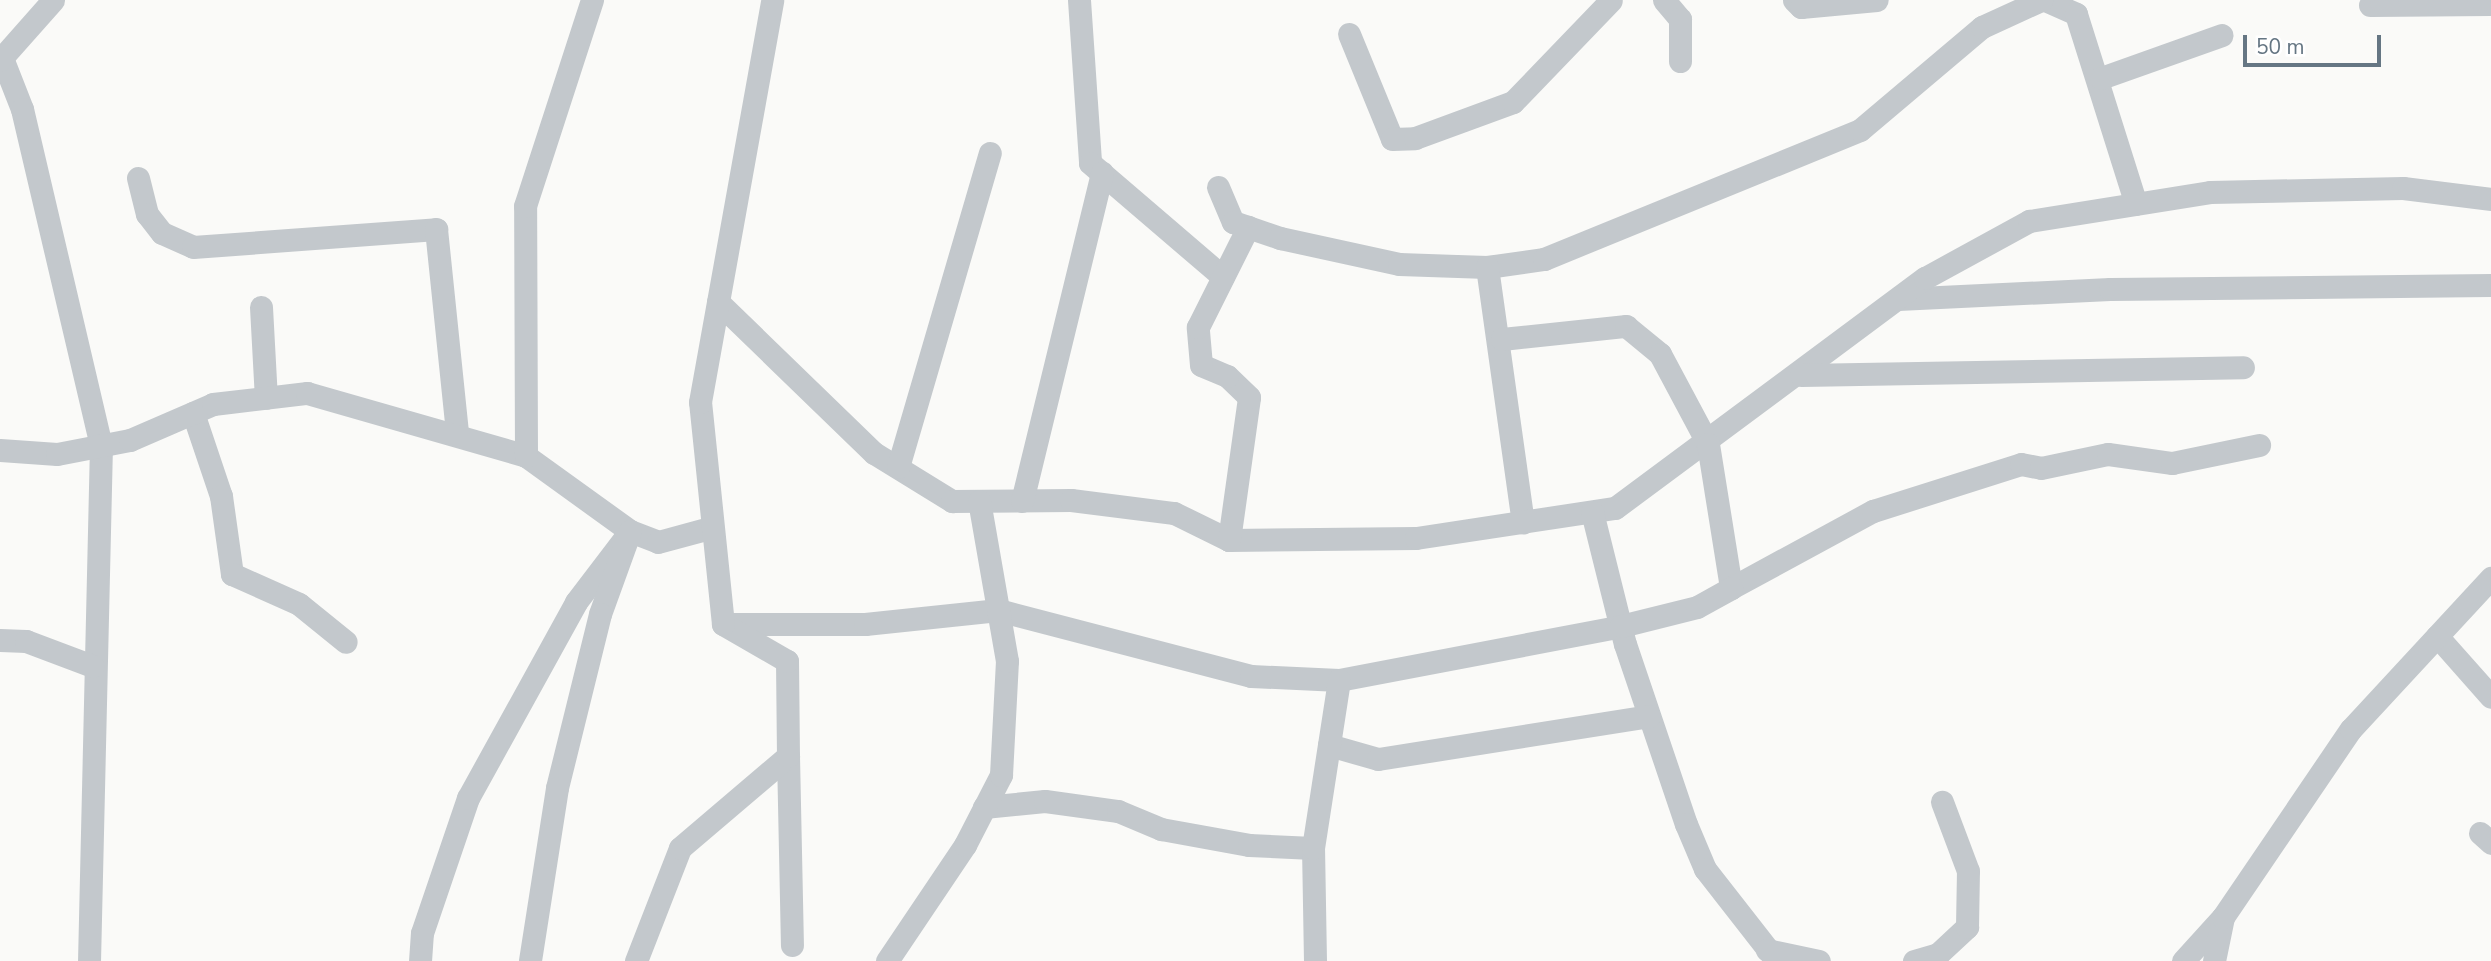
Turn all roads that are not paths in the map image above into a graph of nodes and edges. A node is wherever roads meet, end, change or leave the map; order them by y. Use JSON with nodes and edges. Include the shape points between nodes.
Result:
{"nodes":[{"id":1,"x":53,"y":0,"type":"edge"},
{"id":2,"x":592,"y":0,"type":"edge"},
{"id":3,"x":772,"y":0,"type":"edge"},
{"id":4,"x":1079,"y":0,"type":"edge"},
{"id":5,"x":1611,"y":0,"type":"edge"},
{"id":6,"x":1664,"y":0,"type":"edge"},
{"id":7,"x":1794,"y":0,"type":"edge"},
{"id":8,"x":1877,"y":0,"type":"edge"},
{"id":9,"x":2043,"y":0,"type":"edge"},
{"id":10,"x":2491,"y":4,"type":"edge"},
{"id":11,"x":2371,"y":5,"type":"dead end"},
{"id":12,"x":1349,"y":34,"type":"dead end"},
{"id":13,"x":2222,"y":35,"type":"dead end"},
{"id":14,"x":1,"y":59,"type":"edge"},
{"id":15,"x":1680,"y":61,"type":"dead end"},
{"id":16,"x":2101,"y":78,"type":"junction"},
{"id":17,"x":990,"y":153,"type":"dead end"},
{"id":18,"x":1102,"y":173,"type":"junction"},
{"id":19,"x":138,"y":178,"type":"dead end"},
{"id":20,"x":1217,"y":187,"type":"dead end"},
{"id":21,"x":2491,"y":199,"type":"edge"},
{"id":22,"x":2136,"y":204,"type":"junction"},
{"id":23,"x":1248,"y":227,"type":"junction"},
{"id":24,"x":1487,"y":267,"type":"junction"},
{"id":25,"x":1223,"y":277,"type":"junction"},
{"id":26,"x":2491,"y":285,"type":"edge"},
{"id":27,"x":1898,"y":299,"type":"junction"},
{"id":28,"x":718,"y":302,"type":"junction"},
{"id":29,"x":261,"y":307,"type":"dead end"},
{"id":30,"x":1502,"y":340,"type":"junction"},
{"id":31,"x":2243,"y":367,"type":"dead end"},
{"id":32,"x":1801,"y":374,"type":"junction"},
{"id":33,"x":266,"y":398,"type":"junction"},
{"id":34,"x":193,"y":413,"type":"junction"},
{"id":35,"x":457,"y":432,"type":"junction"},
{"id":36,"x":1709,"y":444,"type":"junction"},
{"id":37,"x":101,"y":445,"type":"junction"},
{"id":38,"x":2259,"y":445,"type":"dead end"},
{"id":39,"x":0,"y":450,"type":"edge"},
{"id":40,"x":526,"y":456,"type":"junction"},
{"id":41,"x":898,"y":467,"type":"junction"},
{"id":42,"x":1022,"y":500,"type":"junction"},
{"id":43,"x":979,"y":501,"type":"junction"},
{"id":44,"x":1592,"y":512,"type":"junction"},
{"id":45,"x":1523,"y":522,"type":"junction"},
{"id":46,"x":710,"y":528,"type":"junction"},
{"id":47,"x":630,"y":531,"type":"junction"},
{"id":48,"x":1229,"y":540,"type":"junction"},
{"id":49,"x":2491,"y":578,"type":"edge"},
{"id":50,"x":1731,"y":588,"type":"junction"},
{"id":51,"x":998,"y":610,"type":"junction"},
{"id":52,"x":723,"y":624,"type":"junction"},
{"id":53,"x":1621,"y":626,"type":"junction"},
{"id":54,"x":2437,"y":636,"type":"junction"},
{"id":55,"x":0,"y":640,"type":"edge"},
{"id":56,"x":346,"y":642,"type":"dead end"},
{"id":57,"x":92,"y":666,"type":"junction"},
{"id":58,"x":1339,"y":680,"type":"junction"},
{"id":59,"x":2486,"y":685,"type":"edge"},
{"id":60,"x":1649,"y":716,"type":"junction"},
{"id":61,"x":1329,"y":746,"type":"junction"},
{"id":62,"x":788,"y":756,"type":"junction"},
{"id":63,"x":1942,"y":802,"type":"dead end"},
{"id":64,"x":984,"y":807,"type":"junction"},
{"id":65,"x":1313,"y":848,"type":"junction"},
{"id":66,"x":2223,"y":918,"type":"junction"},
{"id":67,"x":792,"y":945,"type":"dead end"},
{"id":68,"x":1772,"y":956,"type":"edge"},
{"id":69,"x":89,"y":961,"type":"edge"},
{"id":70,"x":420,"y":961,"type":"edge"},
{"id":71,"x":530,"y":961,"type":"edge"},
{"id":72,"x":636,"y":961,"type":"edge"},
{"id":73,"x":887,"y":961,"type":"edge"},
{"id":74,"x":1315,"y":961,"type":"edge"},
{"id":75,"x":1819,"y":961,"type":"edge"},
{"id":76,"x":1914,"y":961,"type":"edge"},
{"id":77,"x":2183,"y":961,"type":"edge"},
{"id":78,"x":2214,"y":961,"type":"edge"}],
"edges":[{"from":1,"to":14,"type":"street"},
{"from":2,"to":40,"type":"street","via":[[526,205]]},
{"from":3,"to":28,"type":"street"},
{"from":4,"to":18,"type":"street","via":[[1083,121],[1090,163]]},
{"from":5,"to":12,"type":"street","via":[[1513,102],[1415,138],[1392,139]]},
{"from":6,"to":15,"type":"street","via":[[1680,19]]},
{"from":7,"to":8,"type":"street","via":[[1801,7]]},
{"from":9,"to":16,"type":"street","via":[[2076,14]]},
{"from":9,"to":24,"type":"street","via":[[1982,27],[1860,130],[1544,259]]},
{"from":10,"to":11,"type":"street"},
{"from":13,"to":16,"type":"street"},
{"from":14,"to":37,"type":"street","via":[[22,109]]},
{"from":16,"to":22,"type":"street"},
{"from":17,"to":41,"type":"street"},
{"from":18,"to":25,"type":"street"},
{"from":18,"to":42,"type":"street"},
{"from":19,"to":35,"type":"street","via":[[147,214],[162,233],[193,247],[436,229]]},
{"from":20,"to":23,"type":"street","via":[[1233,222]]},
{"from":21,"to":22,"type":"street","via":[[2403,188],[2210,192]]},
{"from":22,"to":27,"type":"street","via":[[2029,222]]},
{"from":23,"to":24,"type":"street","via":[[1399,264]]},
{"from":23,"to":25,"type":"street"},
{"from":24,"to":30,"type":"street"},
{"from":25,"to":48,"type":"street","via":[[1198,327],[1201,365],[1227,376],[1248,397]]},
{"from":26,"to":27,"type":"street","via":[[2110,289]]},
{"from":27,"to":32,"type":"street"},
{"from":28,"to":41,"type":"street","via":[[874,453]]},
{"from":28,"to":46,"type":"street","via":[[700,402]]},
{"from":29,"to":33,"type":"street"},
{"from":30,"to":36,"type":"street","via":[[1626,327],[1660,354]]},
{"from":30,"to":45,"type":"street"},
{"from":31,"to":32,"type":"street"},
{"from":32,"to":36,"type":"street"},
{"from":33,"to":34,"type":"street"},
{"from":33,"to":35,"type":"street","via":[[307,393]]},
{"from":34,"to":37,"type":"street"},
{"from":34,"to":56,"type":"street","via":[[221,496],[232,574],[299,604]]},
{"from":35,"to":40,"type":"street"},
{"from":36,"to":44,"type":"street","via":[[1615,508]]},
{"from":36,"to":50,"type":"street"},
{"from":37,"to":39,"type":"street","via":[[57,453]]},
{"from":37,"to":57,"type":"street"},
{"from":38,"to":50,"type":"street","via":[[2172,463],[2108,454],[2041,468],[2021,464],[1872,511]]},
{"from":40,"to":47,"type":"street"},
{"from":41,"to":43,"type":"street","via":[[952,501]]},
{"from":42,"to":43,"type":"street"},
{"from":42,"to":48,"type":"street","via":[[1174,513]]},
{"from":43,"to":51,"type":"street"},
{"from":44,"to":45,"type":"street"},
{"from":44,"to":53,"type":"street"},
{"from":45,"to":48,"type":"street","via":[[1416,538]]},
{"from":46,"to":47,"type":"street","via":[[658,542]]},
{"from":46,"to":52,"type":"street"},
{"from":47,"to":70,"type":"street","via":[[576,602],[468,797],[422,933]]},
{"from":47,"to":71,"type":"street","via":[[600,614],[557,788]]},
{"from":49,"to":54,"type":"street"},
{"from":50,"to":53,"type":"street","via":[[1697,607]]},
{"from":51,"to":52,"type":"street","via":[[866,624]]},
{"from":51,"to":58,"type":"street","via":[[1251,676]]},
{"from":51,"to":64,"type":"street","via":[[1007,661],[1000,775]]},
{"from":52,"to":62,"type":"street","via":[[787,662]]},
{"from":53,"to":58,"type":"street"},
{"from":53,"to":60,"type":"street"},
{"from":54,"to":59,"type":"street"},
{"from":54,"to":66,"type":"street","via":[[2351,729]]},
{"from":55,"to":57,"type":"street","via":[[26,641]]},
{"from":57,"to":69,"type":"street"},
{"from":58,"to":61,"type":"street"},
{"from":60,"to":61,"type":"street","via":[[1378,759]]},
{"from":60,"to":68,"type":"street","via":[[1705,869]]},
{"from":61,"to":65,"type":"street"},
{"from":62,"to":67,"type":"street"},
{"from":62,"to":72,"type":"street","via":[[680,848]]},
{"from":63,"to":76,"type":"street","via":[[1968,871],[1967,927],[1938,954]]},
{"from":64,"to":65,"type":"street","via":[[1045,801],[1118,811],[1161,829],[1250,845]]},
{"from":64,"to":73,"type":"street"},
{"from":65,"to":74,"type":"street"},
{"from":66,"to":77,"type":"street"},
{"from":66,"to":78,"type":"street"},
{"from":68,"to":75,"type":"street"}]}
